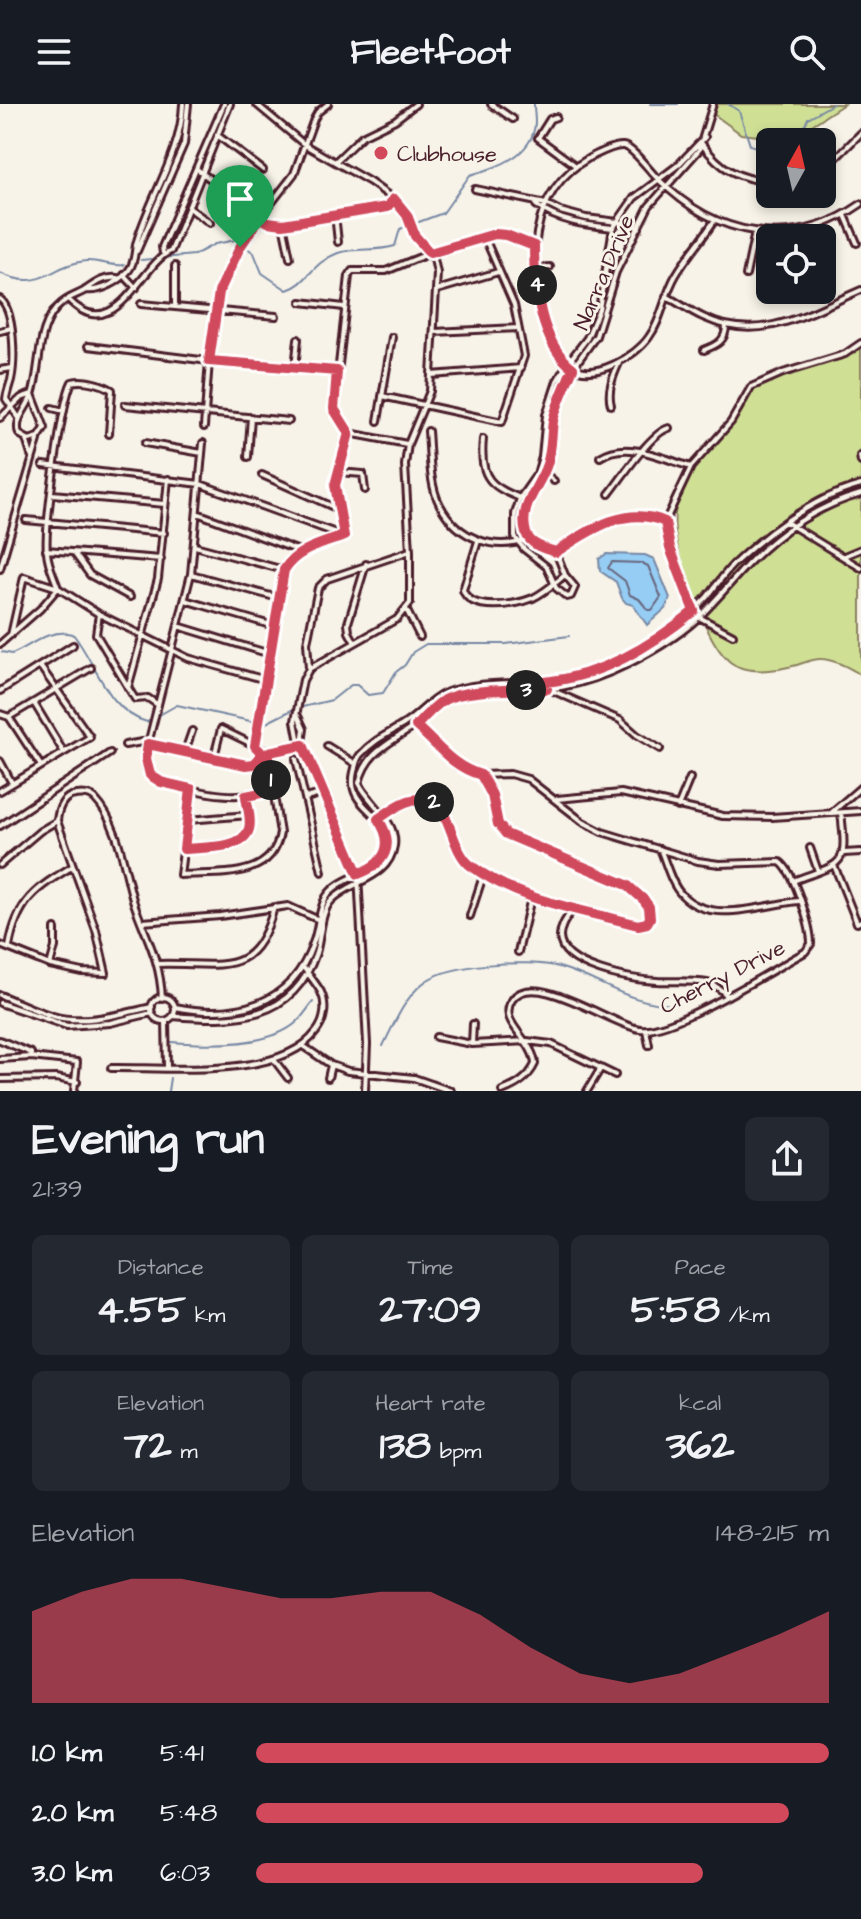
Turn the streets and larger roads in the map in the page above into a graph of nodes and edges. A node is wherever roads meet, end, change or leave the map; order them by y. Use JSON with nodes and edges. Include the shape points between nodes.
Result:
{"nodes":[{"id":1,"x":186,"y":104,"type":"edge"},
{"id":2,"x":227,"y":104,"type":"edge"},
{"id":3,"x":256,"y":104,"type":"edge"},
{"id":4,"x":416,"y":104,"type":"edge"},
{"id":5,"x":491,"y":104,"type":"edge"},
{"id":6,"x":713,"y":104,"type":"edge"},
{"id":7,"x":325,"y":105,"type":"edge"},
{"id":8,"x":556,"y":117,"type":"dead end"},
{"id":9,"x":513,"y":119,"type":"dead end"},
{"id":10,"x":214,"y":133,"type":"junction"},
{"id":11,"x":861,"y":133,"type":"edge"},
{"id":12,"x":701,"y":144,"type":"junction"},
{"id":13,"x":305,"y":145,"type":"junction"},
{"id":14,"x":836,"y":158,"type":"edge"},
{"id":15,"x":336,"y":161,"type":"junction"},
{"id":16,"x":576,"y":166,"type":"junction"},
{"id":17,"x":263,"y":170,"type":"dead end"},
{"id":18,"x":199,"y":171,"type":"junction"},
{"id":19,"x":658,"y":179,"type":"junction"},
{"id":20,"x":756,"y":180,"type":"edge"},
{"id":21,"x":666,"y":187,"type":"junction"},
{"id":22,"x":475,"y":189,"type":"dead end"},
{"id":23,"x":394,"y":199,"type":"junction"},
{"id":24,"x":182,"y":203,"type":"junction"},
{"id":25,"x":535,"y":204,"type":"junction"},
{"id":26,"x":546,"y":204,"type":"junction"},
{"id":27,"x":861,"y":204,"type":"edge"},
{"id":28,"x":188,"y":207,"type":"junction"},
{"id":29,"x":543,"y":210,"type":"junction"},
{"id":30,"x":335,"y":214,"type":"junction"},
{"id":31,"x":845,"y":215,"type":"junction"},
{"id":32,"x":260,"y":217,"type":"junction"},
{"id":33,"x":617,"y":221,"type":"junction"},
{"id":34,"x":714,"y":221,"type":"junction"},
{"id":35,"x":210,"y":223,"type":"dead end"},
{"id":36,"x":283,"y":224,"type":"junction"},
{"id":37,"x":818,"y":224,"type":"edge"},
{"id":38,"x":613,"y":228,"type":"junction"},
{"id":39,"x":639,"y":228,"type":"junction"},
{"id":40,"x":755,"y":232,"type":"joint"},
{"id":41,"x":484,"y":236,"type":"junction"},
{"id":42,"x":338,"y":242,"type":"dead end"},
{"id":43,"x":857,"y":243,"type":"dead end"},
{"id":44,"x":534,"y":246,"type":"junction"},
{"id":45,"x":430,"y":253,"type":"junction"},
{"id":46,"x":162,"y":255,"type":"junction"},
{"id":47,"x":290,"y":258,"type":"dead end"},
{"id":48,"x":175,"y":266,"type":"dead end"},
{"id":49,"x":550,"y":267,"type":"dead end"},
{"id":50,"x":534,"y":269,"type":"junction"},
{"id":51,"x":498,"y":272,"type":"junction"},
{"id":52,"x":124,"y":275,"type":"junction"},
{"id":53,"x":746,"y":275,"type":"dead end"},
{"id":54,"x":117,"y":278,"type":"junction"},
{"id":55,"x":98,"y":282,"type":"junction"},
{"id":56,"x":101,"y":288,"type":"junction"},
{"id":57,"x":136,"y":288,"type":"junction"},
{"id":58,"x":85,"y":290,"type":"junction"},
{"id":59,"x":437,"y":290,"type":"junction"},
{"id":60,"x":861,"y":290,"type":"edge"},
{"id":61,"x":666,"y":296,"type":"junction"},
{"id":62,"x":0,"y":299,"type":"edge"},
{"id":63,"x":68,"y":299,"type":"junction"},
{"id":64,"x":301,"y":302,"type":"dead end"},
{"id":65,"x":141,"y":304,"type":"dead end"},
{"id":66,"x":175,"y":307,"type":"junction"},
{"id":67,"x":344,"y":307,"type":"junction"},
{"id":68,"x":216,"y":310,"type":"junction"},
{"id":69,"x":276,"y":316,"type":"dead end"},
{"id":70,"x":726,"y":325,"type":"junction"},
{"id":71,"x":11,"y":328,"type":"junction"},
{"id":72,"x":518,"y":328,"type":"junction"},
{"id":73,"x":0,"y":331,"type":"edge"},
{"id":74,"x":434,"y":332,"type":"junction"},
{"id":75,"x":392,"y":337,"type":"dead end"},
{"id":76,"x":298,"y":339,"type":"dead end"},
{"id":77,"x":861,"y":343,"type":"edge"},
{"id":78,"x":88,"y":346,"type":"dead end"},
{"id":79,"x":704,"y":350,"type":"dead end"},
{"id":80,"x":209,"y":361,"type":"junction"},
{"id":81,"x":619,"y":363,"type":"junction"},
{"id":82,"x":567,"y":364,"type":"junction"},
{"id":83,"x":12,"y":368,"type":"junction"},
{"id":84,"x":295,"y":368,"type":"junction"},
{"id":85,"x":522,"y":368,"type":"junction"},
{"id":86,"x":573,"y":368,"type":"junction"},
{"id":87,"x":0,"y":370,"type":"edge"},
{"id":88,"x":337,"y":371,"type":"junction"},
{"id":89,"x":431,"y":375,"type":"junction"},
{"id":90,"x":32,"y":394,"type":"junction"},
{"id":91,"x":382,"y":396,"type":"junction"},
{"id":92,"x":125,"y":405,"type":"dead end"},
{"id":93,"x":611,"y":405,"type":"dead end"},
{"id":94,"x":426,"y":406,"type":"junction"},
{"id":95,"x":10,"y":407,"type":"junction"},
{"id":96,"x":52,"y":408,"type":"dead end"},
{"id":97,"x":64,"y":411,"type":"junction"},
{"id":98,"x":205,"y":413,"type":"junction"},
{"id":99,"x":1,"y":414,"type":"edge"},
{"id":100,"x":21,"y":417,"type":"junction"},
{"id":101,"x":41,"y":417,"type":"junction"},
{"id":102,"x":251,"y":417,"type":"junction"},
{"id":103,"x":289,"y":421,"type":"dead end"},
{"id":104,"x":378,"y":421,"type":"dead end"},
{"id":105,"x":204,"y":427,"type":"dead end"},
{"id":106,"x":669,"y":428,"type":"dead end"},
{"id":107,"x":428,"y":431,"type":"dead end"},
{"id":108,"x":349,"y":433,"type":"junction"},
{"id":109,"x":109,"y":434,"type":"dead end"},
{"id":110,"x":39,"y":437,"type":"junction"},
{"id":111,"x":26,"y":439,"type":"junction"},
{"id":112,"x":483,"y":439,"type":"dead end"},
{"id":113,"x":145,"y":443,"type":"dead end"},
{"id":114,"x":203,"y":443,"type":"dead end"},
{"id":115,"x":408,"y":444,"type":"junction"},
{"id":116,"x":641,"y":452,"type":"junction"},
{"id":117,"x":202,"y":453,"type":"junction"},
{"id":118,"x":248,"y":457,"type":"dead end"},
{"id":119,"x":600,"y":457,"type":"dead end"},
{"id":120,"x":31,"y":458,"type":"junction"},
{"id":121,"x":43,"y":465,"type":"dead end"},
{"id":122,"x":56,"y":466,"type":"junction"},
{"id":123,"x":691,"y":467,"type":"junction"},
{"id":124,"x":338,"y":472,"type":"junction"},
{"id":125,"x":544,"y":473,"type":"junction"},
{"id":126,"x":262,"y":475,"type":"dead end"},
{"id":127,"x":168,"y":479,"type":"junction"},
{"id":128,"x":554,"y":481,"type":"dead end"},
{"id":129,"x":200,"y":484,"type":"junction"},
{"id":130,"x":861,"y":485,"type":"edge"},
{"id":131,"x":365,"y":490,"type":"dead end"},
{"id":132,"x":52,"y":494,"type":"junction"},
{"id":133,"x":609,"y":494,"type":"dead end"},
{"id":134,"x":861,"y":494,"type":"edge"},
{"id":135,"x":520,"y":498,"type":"junction"},
{"id":136,"x":528,"y":501,"type":"junction"},
{"id":137,"x":166,"y":504,"type":"junction"},
{"id":138,"x":340,"y":510,"type":"junction"},
{"id":139,"x":197,"y":513,"type":"junction"},
{"id":140,"x":26,"y":520,"type":"dead end"},
{"id":141,"x":48,"y":522,"type":"junction"},
{"id":142,"x":665,"y":522,"type":"junction"},
{"id":143,"x":786,"y":522,"type":"junction"},
{"id":144,"x":794,"y":526,"type":"junction"},
{"id":145,"x":164,"y":533,"type":"junction"},
{"id":146,"x":344,"y":536,"type":"junction"},
{"id":147,"x":529,"y":539,"type":"junction"},
{"id":148,"x":478,"y":541,"type":"junction"},
{"id":149,"x":518,"y":543,"type":"junction"},
{"id":150,"x":195,"y":546,"type":"junction"},
{"id":151,"x":546,"y":549,"type":"junction"},
{"id":152,"x":861,"y":549,"type":"edge"},
{"id":153,"x":46,"y":550,"type":"junction"},
{"id":154,"x":410,"y":551,"type":"junction"},
{"id":155,"x":302,"y":552,"type":"junction"},
{"id":156,"x":556,"y":552,"type":"junction"},
{"id":157,"x":74,"y":553,"type":"junction"},
{"id":158,"x":844,"y":556,"type":"junction"},
{"id":159,"x":161,"y":559,"type":"junction"},
{"id":160,"x":537,"y":559,"type":"junction"},
{"id":161,"x":558,"y":560,"type":"junction"},
{"id":162,"x":367,"y":564,"type":"junction"},
{"id":163,"x":547,"y":567,"type":"junction"},
{"id":164,"x":861,"y":568,"type":"edge"},
{"id":165,"x":0,"y":569,"type":"edge"},
{"id":166,"x":284,"y":570,"type":"junction"},
{"id":167,"x":191,"y":574,"type":"junction"},
{"id":168,"x":565,"y":575,"type":"junction"},
{"id":169,"x":554,"y":584,"type":"junction"},
{"id":170,"x":58,"y":588,"type":"junction"},
{"id":171,"x":130,"y":597,"type":"dead end"},
{"id":172,"x":279,"y":598,"type":"junction"},
{"id":173,"x":185,"y":600,"type":"junction"},
{"id":174,"x":406,"y":609,"type":"junction"},
{"id":175,"x":694,"y":611,"type":"junction"},
{"id":176,"x":99,"y":614,"type":"junction"},
{"id":177,"x":699,"y":617,"type":"junction"},
{"id":178,"x":178,"y":626,"type":"junction"},
{"id":179,"x":274,"y":626,"type":"junction"},
{"id":180,"x":11,"y":635,"type":"junction"},
{"id":181,"x":143,"y":635,"type":"junction"},
{"id":182,"x":733,"y":635,"type":"dead end"},
{"id":183,"x":420,"y":637,"type":"dead end"},
{"id":184,"x":354,"y":641,"type":"junction"},
{"id":185,"x":0,"y":644,"type":"edge"},
{"id":186,"x":73,"y":645,"type":"dead end"},
{"id":187,"x":172,"y":651,"type":"junction"},
{"id":188,"x":270,"y":654,"type":"junction"},
{"id":189,"x":40,"y":666,"type":"junction"},
{"id":190,"x":91,"y":668,"type":"dead end"},
{"id":191,"x":309,"y":669,"type":"junction"},
{"id":192,"x":266,"y":680,"type":"junction"},
{"id":193,"x":545,"y":682,"type":"junction"},
{"id":194,"x":128,"y":688,"type":"junction"},
{"id":195,"x":547,"y":689,"type":"junction"},
{"id":196,"x":57,"y":690,"type":"junction"},
{"id":197,"x":0,"y":691,"type":"edge"},
{"id":198,"x":34,"y":703,"type":"junction"},
{"id":199,"x":157,"y":708,"type":"junction"},
{"id":200,"x":298,"y":714,"type":"junction"},
{"id":201,"x":0,"y":716,"type":"edge"},
{"id":202,"x":9,"y":717,"type":"junction"},
{"id":203,"x":410,"y":721,"type":"junction"},
{"id":204,"x":416,"y":726,"type":"junction"},
{"id":205,"x":192,"y":731,"type":"dead end"},
{"id":206,"x":148,"y":744,"type":"junction"},
{"id":207,"x":302,"y":744,"type":"junction"},
{"id":208,"x":125,"y":745,"type":"dead end"},
{"id":209,"x":255,"y":746,"type":"junction"},
{"id":210,"x":327,"y":746,"type":"dead end"},
{"id":211,"x":660,"y":749,"type":"dead end"},
{"id":212,"x":63,"y":751,"type":"junction"},
{"id":213,"x":185,"y":751,"type":"junction"},
{"id":214,"x":260,"y":751,"type":"junction"},
{"id":215,"x":269,"y":752,"type":"junction"},
{"id":216,"x":110,"y":753,"type":"dead end"},
{"id":217,"x":214,"y":757,"type":"junction"},
{"id":218,"x":260,"y":758,"type":"junction"},
{"id":219,"x":268,"y":758,"type":"junction"},
{"id":220,"x":296,"y":759,"type":"dead end"},
{"id":221,"x":0,"y":761,"type":"edge"},
{"id":222,"x":356,"y":764,"type":"junction"},
{"id":223,"x":41,"y":766,"type":"junction"},
{"id":224,"x":481,"y":775,"type":"junction"},
{"id":225,"x":690,"y":778,"type":"dead end"},
{"id":226,"x":12,"y":784,"type":"junction"},
{"id":227,"x":271,"y":786,"type":"junction"},
{"id":228,"x":861,"y":787,"type":"edge"},
{"id":229,"x":191,"y":789,"type":"junction"},
{"id":230,"x":0,"y":791,"type":"edge"},
{"id":231,"x":324,"y":793,"type":"junction"},
{"id":232,"x":246,"y":796,"type":"junction"},
{"id":233,"x":306,"y":798,"type":"junction"},
{"id":234,"x":557,"y":799,"type":"junction"},
{"id":235,"x":678,"y":807,"type":"junction"},
{"id":236,"x":861,"y":811,"type":"edge"},
{"id":237,"x":841,"y":813,"type":"junction"},
{"id":238,"x":831,"y":814,"type":"junction"},
{"id":239,"x":249,"y":815,"type":"junction"},
{"id":240,"x":384,"y":815,"type":"junction"},
{"id":241,"x":378,"y":819,"type":"junction"},
{"id":242,"x":188,"y":820,"type":"junction"},
{"id":243,"x":57,"y":821,"type":"junction"},
{"id":244,"x":0,"y":826,"type":"edge"},
{"id":245,"x":810,"y":848,"type":"dead end"},
{"id":246,"x":184,"y":849,"type":"junction"},
{"id":247,"x":660,"y":849,"type":"junction"},
{"id":248,"x":861,"y":852,"type":"edge"},
{"id":249,"x":844,"y":853,"type":"junction"},
{"id":250,"x":0,"y":865,"type":"edge"},
{"id":251,"x":834,"y":865,"type":"junction"},
{"id":252,"x":73,"y":866,"type":"junction"},
{"id":253,"x":818,"y":871,"type":"junction"},
{"id":254,"x":322,"y":872,"type":"dead end"},
{"id":255,"x":484,"y":873,"type":"junction"},
{"id":256,"x":358,"y":874,"type":"junction"},
{"id":257,"x":793,"y":881,"type":"junction"},
{"id":258,"x":359,"y":882,"type":"junction"},
{"id":259,"x":531,"y":898,"type":"junction"},
{"id":260,"x":799,"y":901,"type":"junction"},
{"id":261,"x":275,"y":906,"type":"junction"},
{"id":262,"x":573,"y":909,"type":"junction"},
{"id":263,"x":470,"y":916,"type":"dead end"},
{"id":264,"x":319,"y":920,"type":"junction"},
{"id":265,"x":861,"y":921,"type":"edge"},
{"id":266,"x":142,"y":922,"type":"junction"},
{"id":267,"x":55,"y":929,"type":"dead end"},
{"id":268,"x":0,"y":945,"type":"edge"},
{"id":269,"x":9,"y":947,"type":"junction"},
{"id":270,"x":518,"y":952,"type":"dead end"},
{"id":271,"x":158,"y":964,"type":"junction"},
{"id":272,"x":50,"y":965,"type":"junction"},
{"id":273,"x":303,"y":967,"type":"junction"},
{"id":274,"x":308,"y":974,"type":"junction"},
{"id":275,"x":0,"y":995,"type":"edge"},
{"id":276,"x":728,"y":996,"type":"junction"},
{"id":277,"x":162,"y":998,"type":"junction"},
{"id":278,"x":0,"y":1003,"type":"edge"},
{"id":279,"x":175,"y":1007,"type":"junction"},
{"id":280,"x":152,"y":1010,"type":"junction"},
{"id":281,"x":173,"y":1016,"type":"junction"},
{"id":282,"x":166,"y":1021,"type":"junction"},
{"id":283,"x":473,"y":1024,"type":"dead end"},
{"id":284,"x":646,"y":1030,"type":"junction"},
{"id":285,"x":436,"y":1037,"type":"dead end"},
{"id":286,"x":0,"y":1040,"type":"edge"},
{"id":287,"x":527,"y":1041,"type":"junction"},
{"id":288,"x":472,"y":1044,"type":"junction"},
{"id":289,"x":649,"y":1045,"type":"dead end"},
{"id":290,"x":303,"y":1046,"type":"junction"},
{"id":291,"x":31,"y":1057,"type":"junction"},
{"id":292,"x":0,"y":1059,"type":"edge"},
{"id":293,"x":275,"y":1061,"type":"junction"},
{"id":294,"x":331,"y":1065,"type":"junction"},
{"id":295,"x":167,"y":1067,"type":"junction"},
{"id":296,"x":111,"y":1068,"type":"dead end"},
{"id":297,"x":601,"y":1068,"type":"junction"},
{"id":298,"x":367,"y":1074,"type":"junction"},
{"id":299,"x":615,"y":1075,"type":"dead end"},
{"id":300,"x":288,"y":1078,"type":"dead end"},
{"id":301,"x":328,"y":1078,"type":"dead end"},
{"id":302,"x":0,"y":1079,"type":"edge"},
{"id":303,"x":77,"y":1082,"type":"junction"},
{"id":304,"x":74,"y":1091,"type":"edge"},
{"id":305,"x":365,"y":1091,"type":"edge"},
{"id":306,"x":451,"y":1091,"type":"edge"},
{"id":307,"x":502,"y":1091,"type":"edge"},
{"id":308,"x":587,"y":1091,"type":"edge"}],
"edges":[{"from":1,"to":52,"type":"street","via":[[178,142]]},
{"from":2,"to":10,"type":"street"},
{"from":3,"to":13,"type":"street"},
{"from":4,"to":15,"type":"street","via":[[362,136]]},
{"from":5,"to":9,"type":"street"},
{"from":6,"to":12,"type":"street","name":"Narra Drive"},
{"from":7,"to":13,"type":"street"},
{"from":8,"to":16,"type":"street","via":[[538,138]]},
{"from":10,"to":17,"type":"street"},
{"from":10,"to":18,"type":"street"},
{"from":11,"to":14,"type":"street"},
{"from":12,"to":19,"type":"street","name":"Narra Drive"},
{"from":12,"to":20,"type":"street","via":[[715,163]]},
{"from":12,"to":21,"type":"street","name":"Narra Drive"},
{"from":13,"to":15,"type":"street"},
{"from":13,"to":32,"type":"street","via":[[294,174]]},
{"from":15,"to":23,"type":"street"},
{"from":16,"to":19,"type":"street","via":[[622,145]]},
{"from":16,"to":26,"type":"street"},
{"from":18,"to":24,"type":"street"},
{"from":18,"to":28,"type":"street"},
{"from":18,"to":32,"type":"street"},
{"from":19,"to":21,"type":"street"},
{"from":19,"to":33,"type":"street","name":"Narra Drive"},
{"from":21,"to":34,"type":"street"},
{"from":21,"to":39,"type":"street","name":"Narra Drive"},
{"from":22,"to":25,"type":"street"},
{"from":23,"to":30,"type":"street","via":[[387,207]]},
{"from":23,"to":45,"type":"street"},
{"from":24,"to":28,"type":"street"},
{"from":24,"to":46,"type":"street"},
{"from":25,"to":26,"type":"street"},
{"from":25,"to":29,"type":"street"},
{"from":26,"to":29,"type":"street"},
{"from":26,"to":33,"type":"street","via":[[586,218]]},
{"from":27,"to":31,"type":"street"},
{"from":28,"to":35,"type":"street"},
{"from":28,"to":46,"type":"street","via":[[171,251]]},
{"from":29,"to":38,"type":"street","via":[[585,225]]},
{"from":29,"to":44,"type":"street"},
{"from":30,"to":36,"type":"street"},
{"from":30,"to":42,"type":"street"},
{"from":31,"to":37,"type":"street"},
{"from":31,"to":43,"type":"street"},
{"from":32,"to":36,"type":"street"},
{"from":32,"to":68,"type":"street","via":[[240,247]]},
{"from":33,"to":38,"type":"street","name":"Narra Drive"},
{"from":33,"to":39,"type":"street"},
{"from":34,"to":40,"type":"street"},
{"from":34,"to":61,"type":"street"},
{"from":36,"to":47,"type":"street"},
{"from":38,"to":82,"type":"street","name":"Narra Drive","via":[[599,309],[587,338]]},
{"from":39,"to":86,"type":"street","name":"Narra Drive","via":[[616,272],[596,336]]},
{"from":40,"to":53,"type":"street"},
{"from":41,"to":44,"type":"street","via":[[506,235]]},
{"from":41,"to":45,"type":"street"},
{"from":41,"to":51,"type":"street"},
{"from":44,"to":50,"type":"street"},
{"from":45,"to":59,"type":"street"},
{"from":45,"to":67,"type":"street","via":[[386,271],[352,271]]},
{"from":46,"to":57,"type":"street"},
{"from":48,"to":66,"type":"street"},
{"from":49,"to":50,"type":"street"},
{"from":50,"to":82,"type":"street","via":[[543,316]]},
{"from":51,"to":59,"type":"street"},
{"from":51,"to":72,"type":"street"},
{"from":52,"to":54,"type":"street"},
{"from":52,"to":57,"type":"street"},
{"from":54,"to":55,"type":"street"},
{"from":54,"to":56,"type":"street"},
{"from":55,"to":56,"type":"street"},
{"from":55,"to":58,"type":"street"},
{"from":56,"to":58,"type":"street"},
{"from":57,"to":63,"type":"street","via":[[117,307],[101,313]]},
{"from":58,"to":63,"type":"street"},
{"from":59,"to":74,"type":"street"},
{"from":60,"to":70,"type":"street","via":[[782,325]]},
{"from":61,"to":70,"type":"street"},
{"from":61,"to":81,"type":"street","via":[[648,338]]},
{"from":62,"to":71,"type":"street"},
{"from":63,"to":90,"type":"street","via":[[48,321]]},
{"from":64,"to":67,"type":"street"},
{"from":65,"to":66,"type":"street"},
{"from":66,"to":68,"type":"street"},
{"from":67,"to":88,"type":"street"},
{"from":68,"to":69,"type":"street"},
{"from":68,"to":80,"type":"street"},
{"from":70,"to":79,"type":"street","via":[[722,341]]},
{"from":71,"to":73,"type":"street"},
{"from":71,"to":83,"type":"street"},
{"from":72,"to":74,"type":"street"},
{"from":72,"to":85,"type":"street"},
{"from":74,"to":89,"type":"street"},
{"from":75,"to":91,"type":"street"},
{"from":76,"to":84,"type":"street"},
{"from":77,"to":123,"type":"street","via":[[845,354],[751,387],[731,422]]},
{"from":78,"to":80,"type":"street"},
{"from":80,"to":84,"type":"street"},
{"from":80,"to":98,"type":"street"},
{"from":81,"to":86,"type":"street","via":[[589,371]]},
{"from":81,"to":93,"type":"street"},
{"from":82,"to":86,"type":"street"},
{"from":82,"to":135,"type":"street","name":"Narra Drive","via":[[546,415],[537,474]]},
{"from":83,"to":87,"type":"street"},
{"from":83,"to":95,"type":"street","via":[[6,394]]},
{"from":84,"to":88,"type":"street"},
{"from":85,"to":89,"type":"street"},
{"from":85,"to":94,"type":"street","via":[[502,422]]},
{"from":86,"to":125,"type":"street","name":"Narra Drive","via":[[554,417]]},
{"from":88,"to":108,"type":"street","via":[[334,409]]},
{"from":89,"to":94,"type":"street"},
{"from":90,"to":95,"type":"street"},
{"from":90,"to":100,"type":"street"},
{"from":90,"to":101,"type":"street"},
{"from":91,"to":94,"type":"street"},
{"from":91,"to":104,"type":"street"},
{"from":92,"to":98,"type":"street"},
{"from":94,"to":115,"type":"street"},
{"from":95,"to":99,"type":"street"},
{"from":95,"to":100,"type":"street"},
{"from":96,"to":97,"type":"street"},
{"from":97,"to":109,"type":"street","via":[[72,382],[110,388],[114,398]]},
{"from":97,"to":122,"type":"street"},
{"from":98,"to":102,"type":"street"},
{"from":98,"to":105,"type":"street"},
{"from":100,"to":101,"type":"street","via":[[30,412]]},
{"from":100,"to":111,"type":"street","via":[[18,430]]},
{"from":101,"to":110,"type":"street","via":[[45,428]]},
{"from":102,"to":103,"type":"street"},
{"from":102,"to":118,"type":"street"},
{"from":106,"to":116,"type":"street"},
{"from":107,"to":148,"type":"street","via":[[439,504],[460,531]]},
{"from":108,"to":115,"type":"street"},
{"from":108,"to":124,"type":"street"},
{"from":110,"to":111,"type":"street"},
{"from":110,"to":120,"type":"street"},
{"from":111,"to":120,"type":"street"},
{"from":112,"to":135,"type":"street","via":[[484,473],[497,488]]},
{"from":113,"to":117,"type":"street"},
{"from":114,"to":117,"type":"street"},
{"from":115,"to":154,"type":"street"},
{"from":116,"to":119,"type":"street","via":[[612,451]]},
{"from":116,"to":123,"type":"street"},
{"from":116,"to":133,"type":"street"},
{"from":117,"to":129,"type":"street"},
{"from":120,"to":165,"type":"street"},
{"from":121,"to":122,"type":"street"},
{"from":122,"to":127,"type":"street"},
{"from":122,"to":132,"type":"street"},
{"from":123,"to":142,"type":"street"},
{"from":124,"to":131,"type":"street","via":[[363,474]]},
{"from":124,"to":138,"type":"street"},
{"from":125,"to":128,"type":"street"},
{"from":125,"to":136,"type":"street","name":"Narra Drive"},
{"from":126,"to":138,"type":"street"},
{"from":127,"to":129,"type":"street"},
{"from":127,"to":137,"type":"street"},
{"from":129,"to":139,"type":"street"},
{"from":129,"to":146,"type":"street"},
{"from":130,"to":143,"type":"street","via":[[822,499]]},
{"from":132,"to":137,"type":"street"},
{"from":132,"to":141,"type":"street"},
{"from":134,"to":144,"type":"street"},
{"from":135,"to":136,"type":"street"},
{"from":135,"to":149,"type":"street","name":"Narra Drive","via":[[513,526]]},
{"from":136,"to":147,"type":"street"},
{"from":137,"to":145,"type":"street"},
{"from":138,"to":146,"type":"street"},
{"from":139,"to":150,"type":"street"},
{"from":139,"to":155,"type":"street"},
{"from":140,"to":141,"type":"street"},
{"from":141,"to":145,"type":"street"},
{"from":141,"to":153,"type":"street"},
{"from":142,"to":156,"type":"street","via":[[644,515],[616,519]]},
{"from":142,"to":175,"type":"street"},
{"from":143,"to":144,"type":"street"},
{"from":143,"to":175,"type":"street","via":[[738,560]]},
{"from":144,"to":158,"type":"street"},
{"from":144,"to":177,"type":"street","via":[[751,561]]},
{"from":145,"to":159,"type":"street"},
{"from":146,"to":155,"type":"street"},
{"from":147,"to":149,"type":"street"},
{"from":147,"to":151,"type":"street"},
{"from":148,"to":149,"type":"street"},
{"from":148,"to":169,"type":"street","via":[[464,581],[465,597],[471,601],[517,602]]},
{"from":149,"to":160,"type":"street"},
{"from":150,"to":166,"type":"street"},
{"from":150,"to":167,"type":"street"},
{"from":151,"to":156,"type":"street"},
{"from":151,"to":160,"type":"street"},
{"from":152,"to":158,"type":"street"},
{"from":153,"to":157,"type":"street"},
{"from":153,"to":170,"type":"street"},
{"from":154,"to":162,"type":"street"},
{"from":154,"to":174,"type":"street","via":[[411,595]]},
{"from":155,"to":166,"type":"street"},
{"from":156,"to":161,"type":"street"},
{"from":157,"to":159,"type":"street"},
{"from":157,"to":171,"type":"street","via":[[90,575]]},
{"from":158,"to":164,"type":"street"},
{"from":159,"to":181,"type":"street"},
{"from":160,"to":163,"type":"street"},
{"from":161,"to":163,"type":"street"},
{"from":161,"to":168,"type":"street"},
{"from":162,"to":184,"type":"street","via":[[348,623]]},
{"from":162,"to":191,"type":"street","via":[[327,579],[318,588],[307,643]]},
{"from":163,"to":169,"type":"street"},
{"from":166,"to":172,"type":"street"},
{"from":167,"to":172,"type":"street"},
{"from":167,"to":173,"type":"street"},
{"from":168,"to":169,"type":"street"},
{"from":168,"to":169,"type":"street","via":[[575,587],[571,596],[564,596]]},
{"from":170,"to":176,"type":"street"},
{"from":170,"to":180,"type":"street"},
{"from":170,"to":180,"type":"street","via":[[24,577]]},
{"from":172,"to":179,"type":"street"},
{"from":173,"to":178,"type":"street"},
{"from":173,"to":179,"type":"street"},
{"from":174,"to":183,"type":"street"},
{"from":174,"to":184,"type":"street"},
{"from":175,"to":177,"type":"street"},
{"from":175,"to":193,"type":"street","via":[[626,657],[586,675]]},
{"from":176,"to":181,"type":"street"},
{"from":176,"to":194,"type":"street","via":[[96,634]]},
{"from":177,"to":182,"type":"street"},
{"from":177,"to":195,"type":"street","via":[[668,643],[609,673]]},
{"from":178,"to":187,"type":"street"},
{"from":178,"to":188,"type":"street"},
{"from":179,"to":188,"type":"street"},
{"from":180,"to":185,"type":"street"},
{"from":181,"to":187,"type":"street"},
{"from":181,"to":194,"type":"street"},
{"from":184,"to":191,"type":"street"},
{"from":186,"to":189,"type":"street"},
{"from":187,"to":192,"type":"street"},
{"from":187,"to":199,"type":"street"},
{"from":188,"to":192,"type":"street"},
{"from":189,"to":196,"type":"street"},
{"from":189,"to":197,"type":"street"},
{"from":190,"to":196,"type":"street"},
{"from":191,"to":200,"type":"street"},
{"from":192,"to":209,"type":"street"},
{"from":193,"to":195,"type":"street"},
{"from":193,"to":203,"type":"street","via":[[449,692]]},
{"from":194,"to":199,"type":"street","via":[[135,699],[148,698]]},
{"from":195,"to":204,"type":"street","via":[[447,698]]},
{"from":195,"to":211,"type":"street","via":[[620,720]]},
{"from":196,"to":198,"type":"street"},
{"from":196,"to":212,"type":"street","via":[[90,737]]},
{"from":198,"to":202,"type":"street"},
{"from":198,"to":212,"type":"street"},
{"from":199,"to":206,"type":"street"},
{"from":200,"to":207,"type":"street","via":[[304,726]]},
{"from":200,"to":207,"type":"street","via":[[295,726]]},
{"from":201,"to":202,"type":"street"},
{"from":202,"to":223,"type":"street"},
{"from":203,"to":204,"type":"street"},
{"from":203,"to":222,"type":"street","via":[[374,740]]},
{"from":204,"to":224,"type":"street","via":[[450,761]]},
{"from":204,"to":240,"type":"street","via":[[373,753],[363,768],[359,783]]},
{"from":205,"to":213,"type":"street"},
{"from":206,"to":208,"type":"street"},
{"from":206,"to":213,"type":"street"},
{"from":206,"to":229,"type":"street","via":[[150,775]]},
{"from":207,"to":215,"type":"street"},
{"from":207,"to":231,"type":"street"},
{"from":209,"to":214,"type":"street"},
{"from":209,"to":217,"type":"street","via":[[221,729]]},
{"from":210,"to":222,"type":"street"},
{"from":212,"to":223,"type":"street"},
{"from":213,"to":217,"type":"street"},
{"from":214,"to":215,"type":"street"},
{"from":214,"to":218,"type":"street"},
{"from":215,"to":219,"type":"street"},
{"from":216,"to":244,"type":"street"},
{"from":217,"to":218,"type":"street","via":[[246,765]]},
{"from":218,"to":219,"type":"street"},
{"from":219,"to":227,"type":"street"},
{"from":220,"to":233,"type":"street"},
{"from":221,"to":226,"type":"street"},
{"from":222,"to":241,"type":"street","via":[[355,794]]},
{"from":223,"to":226,"type":"street"},
{"from":224,"to":234,"type":"street","via":[[519,775]]},
{"from":224,"to":262,"type":"street","via":[[506,834],[627,885],[649,907],[650,918],[638,925]]},
{"from":225,"to":235,"type":"street"},
{"from":226,"to":230,"type":"street"},
{"from":227,"to":232,"type":"street"},
{"from":227,"to":246,"type":"street","via":[[280,833],[259,866],[180,875]]},
{"from":228,"to":238,"type":"street"},
{"from":229,"to":232,"type":"street"},
{"from":229,"to":242,"type":"street"},
{"from":231,"to":233,"type":"street"},
{"from":231,"to":256,"type":"street"},
{"from":232,"to":239,"type":"street"},
{"from":233,"to":254,"type":"street"},
{"from":234,"to":235,"type":"street","via":[[621,793]]},
{"from":234,"to":247,"type":"street","via":[[602,832]]},
{"from":235,"to":238,"type":"street","via":[[723,816]]},
{"from":236,"to":237,"type":"street"},
{"from":237,"to":238,"type":"street"},
{"from":237,"to":249,"type":"street"},
{"from":239,"to":242,"type":"street"},
{"from":239,"to":246,"type":"street","via":[[248,832],[237,842]]},
{"from":240,"to":241,"type":"street"},
{"from":240,"to":255,"type":"street","via":[[408,801],[438,804],[464,859]]},
{"from":240,"to":258,"type":"street","via":[[394,833],[389,861],[374,877]]},
{"from":241,"to":256,"type":"street","via":[[386,830],[383,858]]},
{"from":242,"to":246,"type":"street"},
{"from":243,"to":250,"type":"street"},
{"from":243,"to":252,"type":"street"},
{"from":243,"to":266,"type":"street","via":[[60,807],[73,796],[96,800],[115,832]]},
{"from":245,"to":253,"type":"street"},
{"from":247,"to":257,"type":"street","via":[[719,864],[780,862]]},
{"from":247,"to":260,"type":"street","via":[[682,895],[704,907],[741,911]]},
{"from":248,"to":249,"type":"street"},
{"from":249,"to":251,"type":"street"},
{"from":251,"to":253,"type":"street"},
{"from":251,"to":265,"type":"street","via":[[857,923]]},
{"from":252,"to":269,"type":"street","via":[[21,907]]},
{"from":252,"to":272,"type":"street","via":[[106,973]]},
{"from":253,"to":257,"type":"street"},
{"from":255,"to":259,"type":"street"},
{"from":255,"to":263,"type":"street"},
{"from":256,"to":258,"type":"street"},
{"from":256,"to":264,"type":"street","via":[[326,897]]},
{"from":257,"to":260,"type":"street","name":"Cherry Drive"},
{"from":258,"to":274,"type":"street","via":[[329,903]]},
{"from":258,"to":298,"type":"street"},
{"from":259,"to":262,"type":"street"},
{"from":259,"to":270,"type":"street"},
{"from":260,"to":276,"type":"street","name":"Cherry Drive","via":[[811,938],[809,948]]},
{"from":261,"to":264,"type":"street"},
{"from":261,"to":266,"type":"street"},
{"from":261,"to":271,"type":"street","via":[[268,931],[245,960],[224,965]]},
{"from":262,"to":276,"type":"street","via":[[560,936],[571,957],[635,979],[705,983]]},
{"from":264,"to":273,"type":"street"},
{"from":266,"to":271,"type":"street"},
{"from":267,"to":272,"type":"street"},
{"from":268,"to":269,"type":"street"},
{"from":269,"to":272,"type":"street"},
{"from":271,"to":277,"type":"street"},
{"from":273,"to":274,"type":"street"},
{"from":273,"to":279,"type":"street","via":[[273,997],[247,1009]]},
{"from":274,"to":281,"type":"street","via":[[268,1011],[243,1018]]},
{"from":274,"to":290,"type":"street","via":[[322,994],[324,1013],[318,1030]]},
{"from":275,"to":280,"type":"street","via":[[66,1018]]},
{"from":276,"to":284,"type":"street","name":"Cherry Drive"},
{"from":277,"to":279,"type":"street"},
{"from":277,"to":280,"type":"street","via":[[155,1000]]},
{"from":278,"to":280,"type":"street","via":[[67,1026],[110,1023]]},
{"from":279,"to":281,"type":"street"},
{"from":280,"to":282,"type":"street","via":[[156,1019]]},
{"from":281,"to":282,"type":"street"},
{"from":282,"to":295,"type":"street"},
{"from":283,"to":288,"type":"street"},
{"from":284,"to":287,"type":"street","name":"Cherry Drive","via":[[535,989],[523,990],[509,1004],[508,1015]]},
{"from":284,"to":289,"type":"street"},
{"from":285,"to":288,"type":"street"},
{"from":286,"to":291,"type":"street","via":[[25,1048]]},
{"from":287,"to":288,"type":"street"},
{"from":287,"to":297,"type":"street","via":[[562,1048]]},
{"from":287,"to":307,"type":"street","name":"Cherry Drive","via":[[534,1055],[532,1071]]},
{"from":290,"to":293,"type":"street"},
{"from":290,"to":294,"type":"street"},
{"from":291,"to":292,"type":"street"},
{"from":291,"to":303,"type":"street","via":[[77,1062]]},
{"from":293,"to":295,"type":"street"},
{"from":293,"to":300,"type":"street"},
{"from":294,"to":298,"type":"street"},
{"from":294,"to":301,"type":"street"},
{"from":295,"to":296,"type":"street"},
{"from":297,"to":299,"type":"street"},
{"from":297,"to":308,"type":"street"},
{"from":298,"to":305,"type":"street"},
{"from":298,"to":306,"type":"street","via":[[414,1078]]},
{"from":302,"to":303,"type":"street"},
{"from":303,"to":304,"type":"street"}]}
